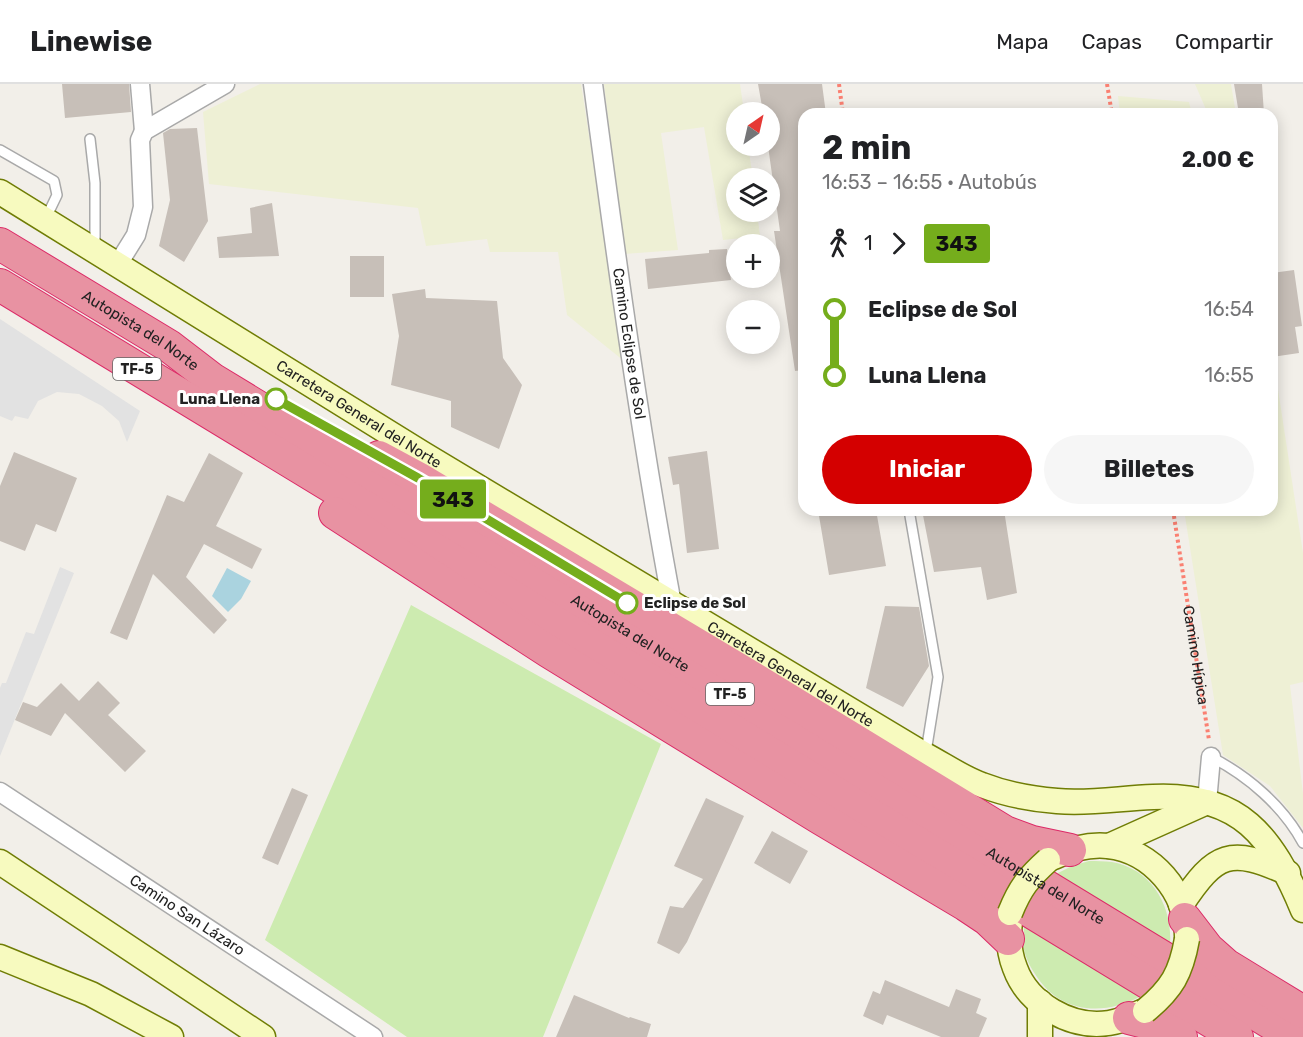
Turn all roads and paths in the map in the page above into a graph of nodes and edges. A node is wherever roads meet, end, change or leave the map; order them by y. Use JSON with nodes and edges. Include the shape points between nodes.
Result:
{"nodes":[{"id":1,"x":140,"y":84,"type":"edge"},
{"id":2,"x":225,"y":84,"type":"edge"},
{"id":3,"x":593,"y":84,"type":"edge"},
{"id":4,"x":838,"y":84,"type":"edge"},
{"id":5,"x":1107,"y":84,"type":"edge"},
{"id":6,"x":842,"y":108,"type":"edge"},
{"id":7,"x":1111,"y":108,"type":"edge"},
{"id":8,"x":144,"y":131,"type":"junction"},
{"id":9,"x":90,"y":139,"type":"dead end"},
{"id":10,"x":0,"y":150,"type":"edge"},
{"id":11,"x":0,"y":192,"type":"edge"},
{"id":12,"x":45,"y":220,"type":"junction"},
{"id":13,"x":0,"y":244,"type":"edge"},
{"id":14,"x":95,"y":250,"type":"junction"},
{"id":15,"x":118,"y":264,"type":"junction"},
{"id":16,"x":0,"y":285,"type":"edge"},
{"id":17,"x":169,"y":346,"type":"junction"},
{"id":18,"x":275,"y":453,"type":"junction"},
{"id":19,"x":910,"y":516,"type":"edge"},
{"id":20,"x":1174,"y":516,"type":"edge"},
{"id":21,"x":672,"y":604,"type":"junction"},
{"id":22,"x":925,"y":755,"type":"junction"},
{"id":23,"x":1211,"y":757,"type":"junction"},
{"id":24,"x":0,"y":792,"type":"edge"},
{"id":25,"x":1207,"y":802,"type":"junction"},
{"id":26,"x":1303,"y":843,"type":"edge"},
{"id":27,"x":1109,"y":846,"type":"junction"},
{"id":28,"x":1059,"y":855,"type":"junction"},
{"id":29,"x":0,"y":862,"type":"edge"},
{"id":30,"x":1288,"y":873,"type":"junction"},
{"id":31,"x":1303,"y":910,"type":"edge"},
{"id":32,"x":1185,"y":921,"type":"junction"},
{"id":33,"x":1009,"y":926,"type":"junction"},
{"id":34,"x":0,"y":957,"type":"edge"},
{"id":35,"x":1040,"y":1002,"type":"junction"},
{"id":36,"x":1303,"y":1012,"type":"edge"},
{"id":37,"x":1137,"y":1015,"type":"junction"},
{"id":38,"x":1084,"y":1030,"type":"edge"},
{"id":39,"x":171,"y":1037,"type":"edge"},
{"id":40,"x":263,"y":1037,"type":"edge"},
{"id":41,"x":373,"y":1037,"type":"edge"},
{"id":42,"x":1040,"y":1037,"type":"edge"},
{"id":43,"x":1181,"y":1037,"type":"edge"},
{"id":44,"x":1237,"y":1037,"type":"edge"},
{"id":45,"x":1294,"y":1037,"type":"edge"}],
"edges":[{"from":1,"to":8,"type":"street"},
{"from":2,"to":8,"type":"street"},
{"from":3,"to":21,"type":"street","name":"Camino Eclipse de Sol","via":[[616,258]]},
{"from":4,"to":6,"type":"path"},
{"from":5,"to":7,"type":"path"},
{"from":8,"to":15,"type":"street","via":[[140,140],[142,207],[136,235]]},
{"from":9,"to":14,"type":"lane","via":[[95,183]]},
{"from":10,"to":12,"type":"lane","via":[[54,181],[57,195]]},
{"from":11,"to":12,"type":"main road","name":"Carretera General del Norte"},
{"from":12,"to":14,"type":"main road","name":"Carretera General del Norte"},
{"from":13,"to":17,"type":"highway","name":"Autopista del Norte","number":"TF-5"},
{"from":14,"to":15,"type":"main road","name":"Carretera General del Norte"},
{"from":15,"to":21,"type":"main road","name":"Carretera General del Norte"},
{"from":16,"to":18,"type":"highway","name":"Autopista del Norte","number":"TF-5"},
{"from":17,"to":28,"type":"highway","via":[[221,366],[418,478],[1005,832]]},
{"from":17,"to":45,"type":"highway","name":"Autopista del Norte","number":"TF-5","via":[[212,379]]},
{"from":18,"to":33,"type":"highway","via":[[321,504],[549,651],[987,919]]},
{"from":18,"to":44,"type":"highway","name":"Autopista del Norte","number":"TF-5"},
{"from":19,"to":22,"type":"lane","via":[[938,677]]},
{"from":20,"to":23,"type":"path","name":"Camino Hípica"},
{"from":21,"to":22,"type":"main road","name":"Carretera General del Norte"},
{"from":22,"to":25,"type":"main road","name":"Carretera General del Norte","via":[[980,785],[1011,794],[1085,803],[1153,797]]},
{"from":23,"to":25,"type":"street"},
{"from":23,"to":26,"type":"lane","via":[[1231,767],[1258,790],[1292,822]]},
{"from":24,"to":41,"type":"street","name":"Camino San Lázaro"},
{"from":25,"to":27,"type":"main road"},
{"from":25,"to":30,"type":"main road","name":"Carretera General del Norte","via":[[1252,825]]},
{"from":27,"to":28,"type":"main road","via":[[1090,846]]},
{"from":27,"to":32,"type":"main road","via":[[1149,862],[1166,877]]},
{"from":28,"to":33,"type":"main road","bridge":true,"via":[[1029,877],[1019,892]]},
{"from":29,"to":40,"type":"main road"},
{"from":30,"to":31,"type":"main road","name":"Carretera General del Norte"},
{"from":30,"to":32,"type":"main road","via":[[1260,861],[1234,857],[1215,863],[1199,879]]},
{"from":32,"to":36,"type":"highway","via":[[1226,965]]},
{"from":32,"to":37,"type":"main road","bridge":true,"via":[[1184,958],[1178,975],[1160,999]]},
{"from":33,"to":35,"type":"main road","via":[[1015,968],[1025,987]]},
{"from":34,"to":39,"type":"main road","via":[[91,994]]},
{"from":35,"to":38,"type":"main road"},
{"from":35,"to":42,"type":"main road"},
{"from":37,"to":38,"type":"main road"},
{"from":37,"to":43,"type":"highway"}]}
